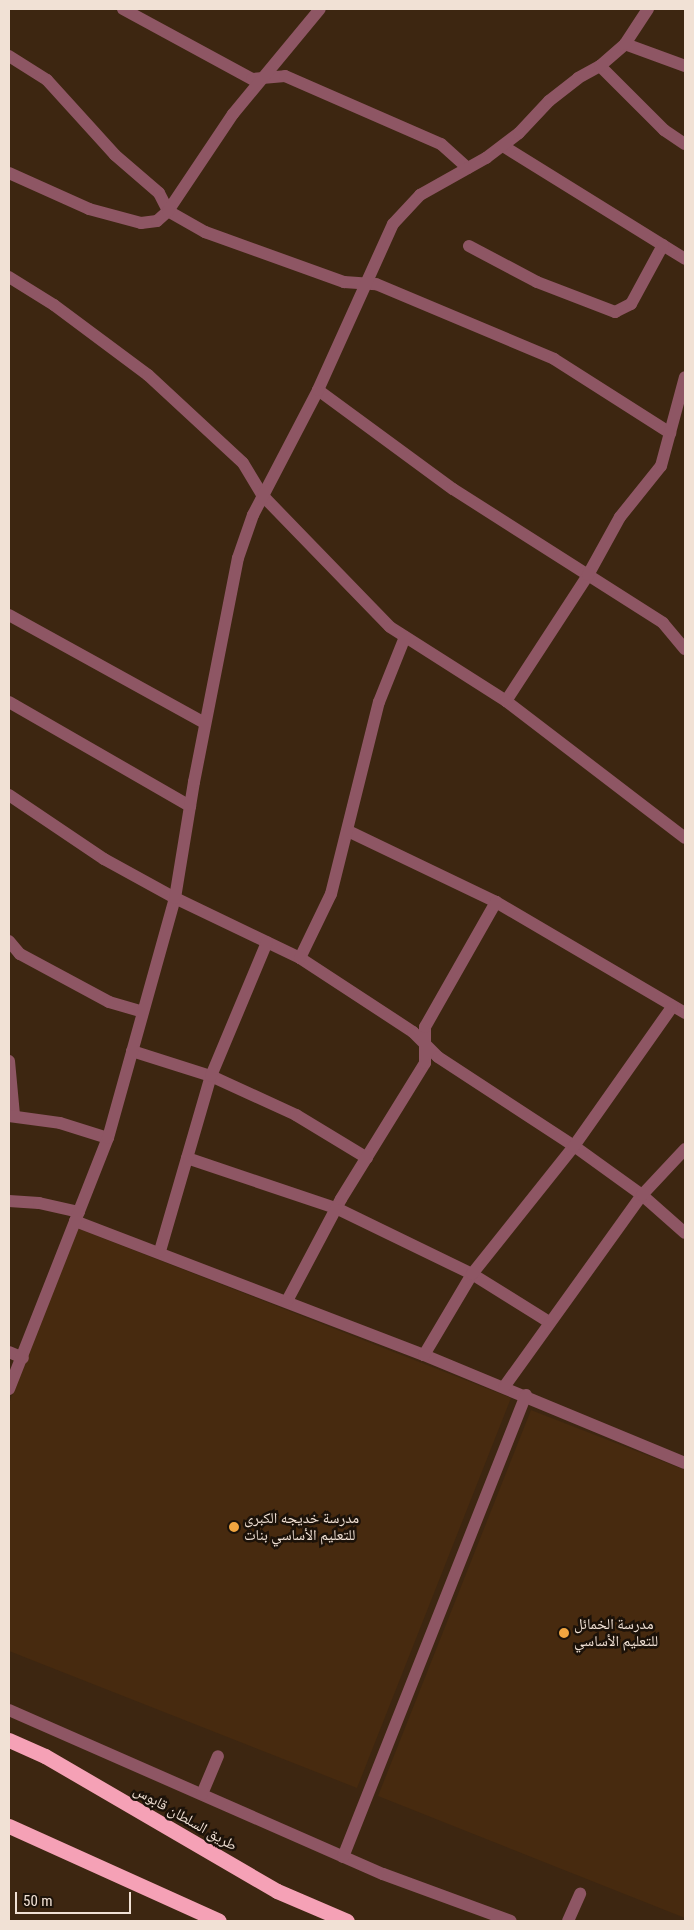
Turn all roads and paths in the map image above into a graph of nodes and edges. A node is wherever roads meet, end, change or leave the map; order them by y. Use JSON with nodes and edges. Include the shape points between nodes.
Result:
{"nodes":[{"id":1,"x":123,"y":9,"type":"edge"},
{"id":2,"x":320,"y":9,"type":"edge"},
{"id":3,"x":648,"y":9,"type":"edge"},
{"id":4,"x":625,"y":44,"type":"junction"},
{"id":5,"x":9,"y":56,"type":"edge"},
{"id":6,"x":600,"y":66,"type":"junction"},
{"id":7,"x":685,"y":66,"type":"edge"},
{"id":8,"x":265,"y":78,"type":"junction"},
{"id":9,"x":685,"y":144,"type":"edge"},
{"id":10,"x":502,"y":146,"type":"junction"},
{"id":11,"x":468,"y":168,"type":"junction"},
{"id":12,"x":9,"y":174,"type":"edge"},
{"id":13,"x":168,"y":211,"type":"junction"},
{"id":14,"x":663,"y":245,"type":"junction"},
{"id":15,"x":469,"y":246,"type":"dead end"},
{"id":16,"x":685,"y":259,"type":"edge"},
{"id":17,"x":9,"y":277,"type":"edge"},
{"id":18,"x":365,"y":283,"type":"junction"},
{"id":19,"x":685,"y":377,"type":"edge"},
{"id":20,"x":318,"y":390,"type":"junction"},
{"id":21,"x":670,"y":434,"type":"junction"},
{"id":22,"x":263,"y":496,"type":"junction"},
{"id":23,"x":588,"y":575,"type":"junction"},
{"id":24,"x":9,"y":615,"type":"edge"},
{"id":25,"x":405,"y":637,"type":"junction"},
{"id":26,"x":685,"y":649,"type":"edge"},
{"id":27,"x":506,"y":701,"type":"junction"},
{"id":28,"x":9,"y":702,"type":"edge"},
{"id":29,"x":205,"y":723,"type":"junction"},
{"id":30,"x":9,"y":795,"type":"edge"},
{"id":31,"x":190,"y":806,"type":"junction"},
{"id":32,"x":348,"y":831,"type":"junction"},
{"id":33,"x":685,"y":838,"type":"edge"},
{"id":34,"x":175,"y":898,"type":"junction"},
{"id":35,"x":496,"y":902,"type":"junction"},
{"id":36,"x":9,"y":941,"type":"edge"},
{"id":37,"x":267,"y":942,"type":"junction"},
{"id":38,"x":300,"y":958,"type":"junction"},
{"id":39,"x":672,"y":1007,"type":"junction"},
{"id":40,"x":143,"y":1012,"type":"junction"},
{"id":41,"x":685,"y":1013,"type":"edge"},
{"id":42,"x":425,"y":1044,"type":"junction"},
{"id":43,"x":132,"y":1050,"type":"junction"},
{"id":44,"x":9,"y":1061,"type":"edge"},
{"id":45,"x":211,"y":1076,"type":"junction"},
{"id":46,"x":12,"y":1115,"type":"edge"},
{"id":47,"x":108,"y":1138,"type":"junction"},
{"id":48,"x":574,"y":1146,"type":"junction"},
{"id":49,"x":685,"y":1149,"type":"edge"},
{"id":50,"x":187,"y":1158,"type":"junction"},
{"id":51,"x":367,"y":1158,"type":"junction"},
{"id":52,"x":642,"y":1195,"type":"junction"},
{"id":53,"x":9,"y":1202,"type":"edge"},
{"id":54,"x":336,"y":1208,"type":"junction"},
{"id":55,"x":77,"y":1217,"type":"junction"},
{"id":56,"x":685,"y":1233,"type":"edge"},
{"id":57,"x":160,"y":1251,"type":"junction"},
{"id":58,"x":472,"y":1274,"type":"junction"},
{"id":59,"x":287,"y":1302,"type":"junction"},
{"id":60,"x":549,"y":1322,"type":"junction"},
{"id":61,"x":9,"y":1352,"type":"edge"},
{"id":62,"x":424,"y":1355,"type":"junction"},
{"id":63,"x":22,"y":1358,"type":"junction"},
{"id":64,"x":504,"y":1387,"type":"junction"},
{"id":65,"x":9,"y":1390,"type":"edge"},
{"id":66,"x":526,"y":1395,"type":"junction"},
{"id":67,"x":685,"y":1463,"type":"edge"},
{"id":68,"x":9,"y":1710,"type":"edge"},
{"id":69,"x":9,"y":1740,"type":"edge"},
{"id":70,"x":218,"y":1756,"type":"dead end"},
{"id":71,"x":202,"y":1794,"type":"junction"},
{"id":72,"x":9,"y":1826,"type":"edge"},
{"id":73,"x":343,"y":1856,"type":"junction"},
{"id":74,"x":580,"y":1894,"type":"dead end"},
{"id":75,"x":219,"y":1921,"type":"edge"},
{"id":76,"x":347,"y":1921,"type":"edge"},
{"id":77,"x":512,"y":1921,"type":"edge"},
{"id":78,"x":568,"y":1921,"type":"edge"}],
"edges":[{"from":1,"to":8,"type":"street","via":[[252,79]]},
{"from":2,"to":8,"type":"street"},
{"from":3,"to":4,"type":"street"},
{"from":4,"to":6,"type":"street"},
{"from":4,"to":7,"type":"street"},
{"from":5,"to":13,"type":"street","via":[[47,80],[115,155],[159,193]]},
{"from":6,"to":9,"type":"street","via":[[664,130]]},
{"from":6,"to":10,"type":"street","via":[[549,100]]},
{"from":8,"to":11,"type":"street","via":[[285,76],[441,144]]},
{"from":8,"to":13,"type":"street","via":[[233,114]]},
{"from":10,"to":11,"type":"street"},
{"from":10,"to":14,"type":"street"},
{"from":11,"to":18,"type":"street","via":[[420,195],[393,224]]},
{"from":12,"to":13,"type":"street","via":[[89,209],[141,223],[157,221]]},
{"from":13,"to":18,"type":"street","via":[[206,232],[344,282]]},
{"from":14,"to":15,"type":"street","via":[[631,304],[614,312],[537,282]]},
{"from":14,"to":16,"type":"street"},
{"from":17,"to":22,"type":"street","via":[[54,305],[148,375],[243,463]]},
{"from":18,"to":20,"type":"street"},
{"from":18,"to":21,"type":"street","via":[[376,284],[440,309],[554,359]]},
{"from":19,"to":21,"type":"street"},
{"from":20,"to":22,"type":"street"},
{"from":20,"to":23,"type":"street","via":[[454,489]]},
{"from":21,"to":23,"type":"street","via":[[661,466],[620,517]]},
{"from":22,"to":25,"type":"street","via":[[390,627]]},
{"from":22,"to":29,"type":"street","via":[[238,558]]},
{"from":23,"to":26,"type":"street","via":[[663,623]]},
{"from":23,"to":27,"type":"street"},
{"from":24,"to":29,"type":"street"},
{"from":25,"to":27,"type":"street"},
{"from":25,"to":32,"type":"street","via":[[379,702]]},
{"from":27,"to":33,"type":"street"},
{"from":28,"to":31,"type":"street"},
{"from":29,"to":31,"type":"street"},
{"from":30,"to":34,"type":"street","via":[[104,859]]},
{"from":31,"to":34,"type":"street"},
{"from":32,"to":35,"type":"street"},
{"from":32,"to":38,"type":"street","via":[[331,894]]},
{"from":34,"to":37,"type":"street"},
{"from":34,"to":40,"type":"street"},
{"from":35,"to":39,"type":"street"},
{"from":35,"to":42,"type":"street","via":[[425,1027]]},
{"from":36,"to":40,"type":"street","via":[[20,954],[101,997]]},
{"from":37,"to":38,"type":"street"},
{"from":37,"to":45,"type":"street"},
{"from":38,"to":42,"type":"street","via":[[413,1032]]},
{"from":39,"to":41,"type":"street"},
{"from":39,"to":48,"type":"street"},
{"from":40,"to":43,"type":"street"},
{"from":42,"to":48,"type":"street","via":[[438,1057]]},
{"from":42,"to":51,"type":"street","via":[[425,1063]]},
{"from":43,"to":45,"type":"street"},
{"from":43,"to":47,"type":"street"},
{"from":44,"to":46,"type":"street"},
{"from":45,"to":50,"type":"street"},
{"from":45,"to":51,"type":"street","via":[[296,1115]]},
{"from":46,"to":47,"type":"street"},
{"from":47,"to":55,"type":"street"},
{"from":48,"to":52,"type":"street"},
{"from":48,"to":58,"type":"street"},
{"from":49,"to":52,"type":"street"},
{"from":50,"to":54,"type":"street"},
{"from":50,"to":57,"type":"street"},
{"from":51,"to":54,"type":"street"},
{"from":52,"to":56,"type":"street"},
{"from":52,"to":60,"type":"street"},
{"from":53,"to":55,"type":"street","via":[[39,1204]]},
{"from":54,"to":58,"type":"street"},
{"from":54,"to":59,"type":"street"},
{"from":55,"to":57,"type":"street"},
{"from":55,"to":63,"type":"street","via":[[61,1250]]},
{"from":57,"to":59,"type":"street"},
{"from":58,"to":60,"type":"street"},
{"from":58,"to":62,"type":"street"},
{"from":59,"to":62,"type":"street"},
{"from":60,"to":64,"type":"street"},
{"from":61,"to":63,"type":"street"},
{"from":62,"to":64,"type":"street"},
{"from":63,"to":65,"type":"street"},
{"from":64,"to":66,"type":"street"},
{"from":66,"to":67,"type":"street"},
{"from":66,"to":73,"type":"street"},
{"from":68,"to":71,"type":"street"},
{"from":69,"to":76,"type":"highway","name":"طريق السلطان قابوس","via":[[45,1756],[278,1891]]},
{"from":70,"to":71,"type":"street"},
{"from":71,"to":73,"type":"street"},
{"from":72,"to":75,"type":"highway"},
{"from":73,"to":77,"type":"street"},
{"from":74,"to":78,"type":"street"}]}
